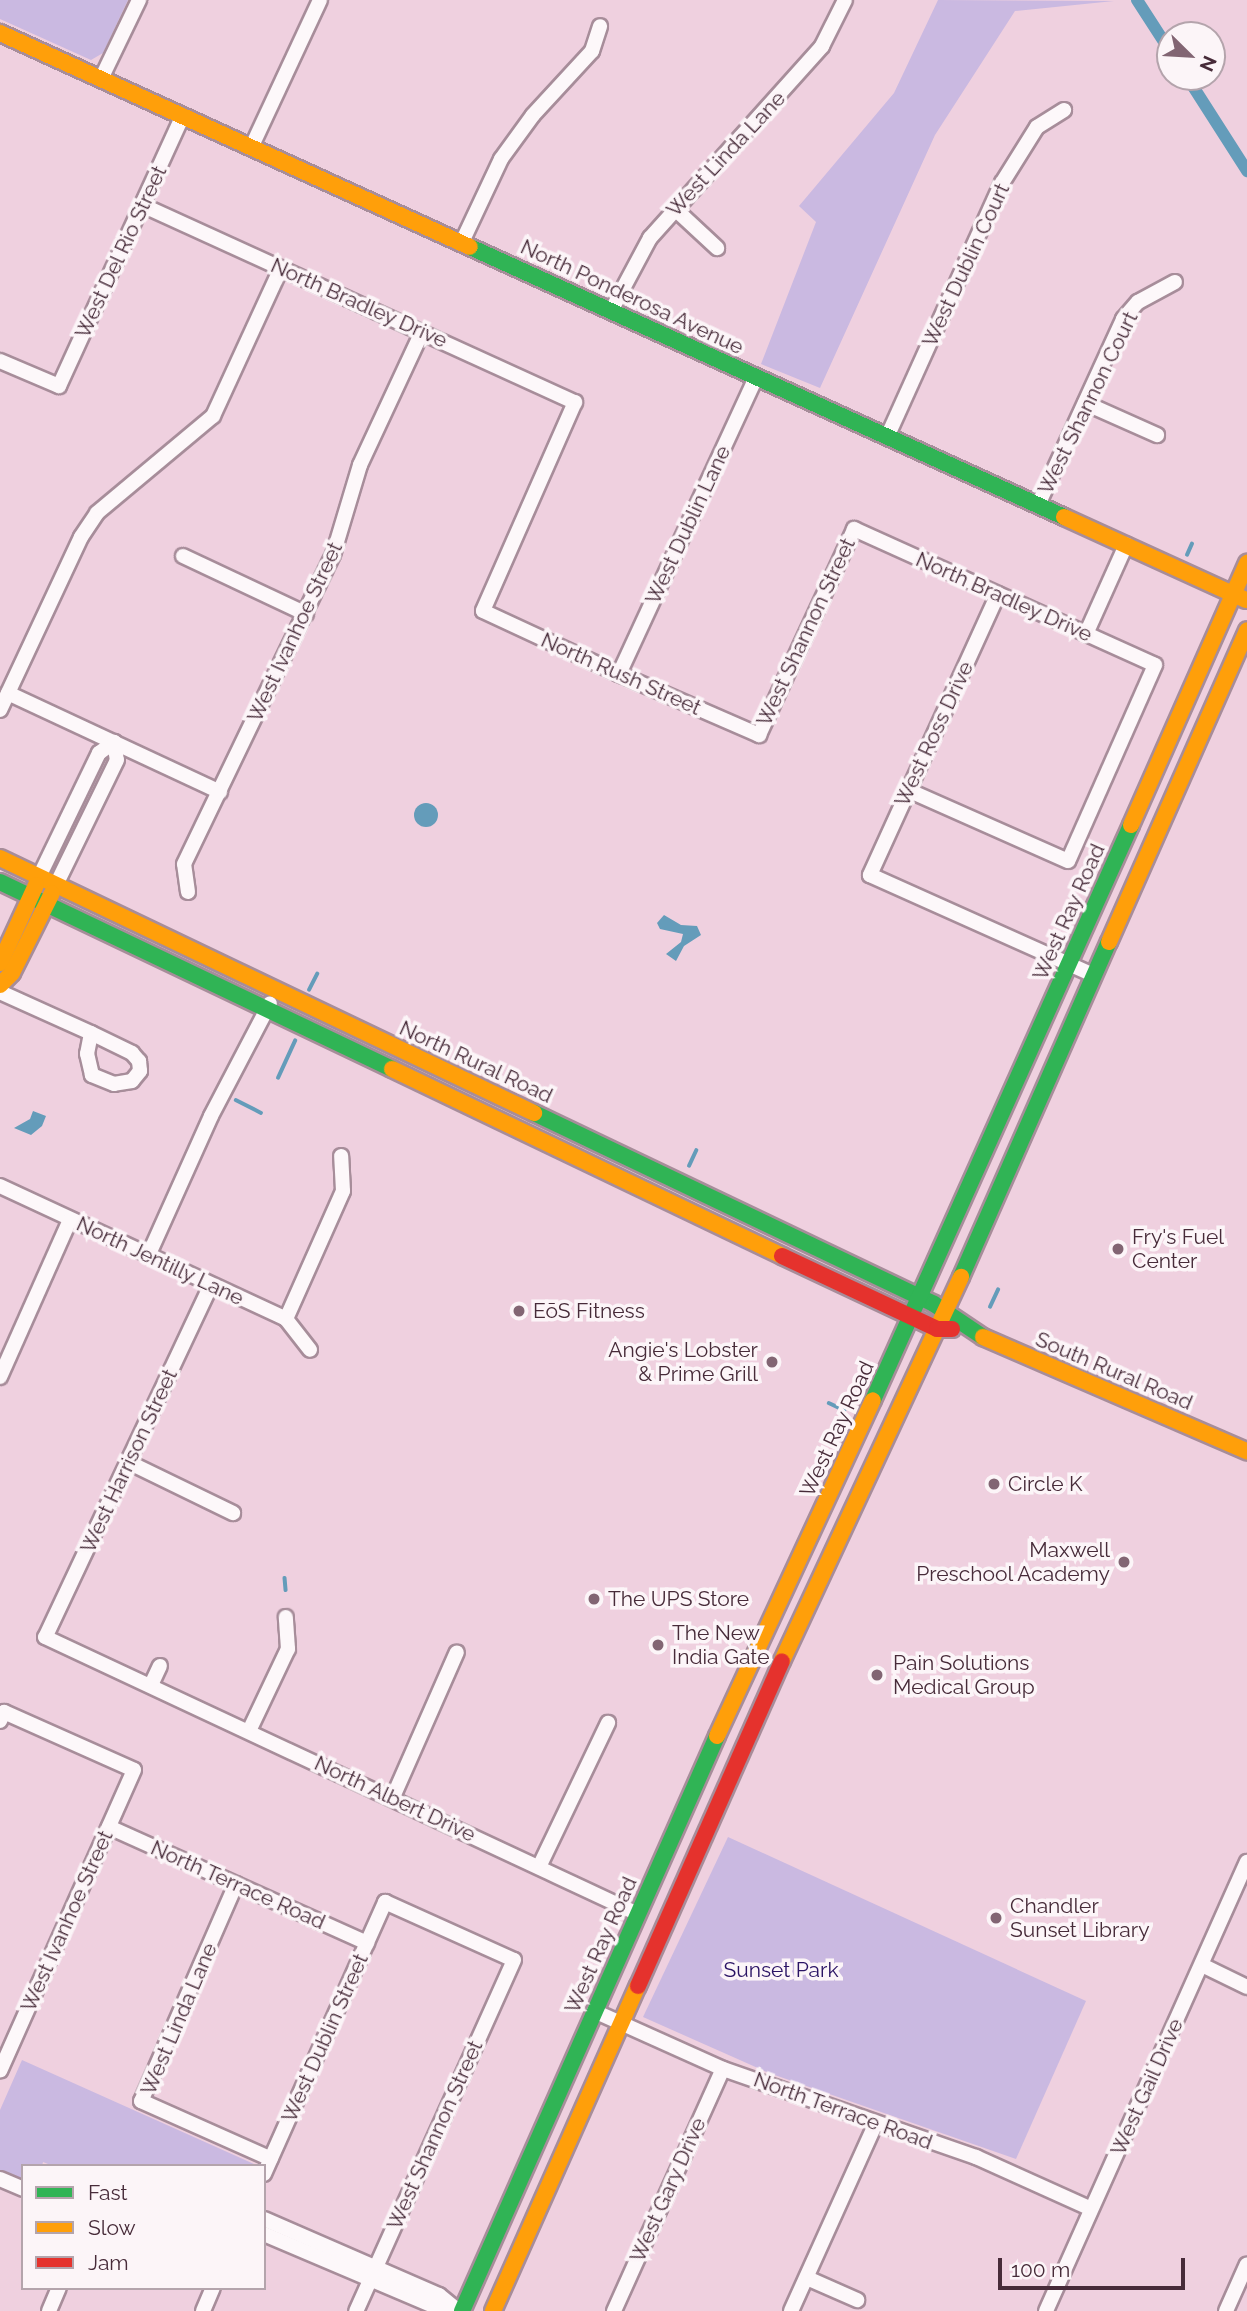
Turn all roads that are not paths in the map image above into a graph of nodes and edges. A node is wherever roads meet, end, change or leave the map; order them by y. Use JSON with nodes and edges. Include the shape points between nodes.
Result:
{"nodes":[{"id":1,"x":139,"y":0,"type":"edge"},
{"id":2,"x":320,"y":0,"type":"edge"},
{"id":3,"x":845,"y":0,"type":"edge"},
{"id":4,"x":600,"y":26,"type":"dead end"},
{"id":5,"x":0,"y":33,"type":"edge"},
{"id":6,"x":101,"y":79,"type":"junction"},
{"id":7,"x":1064,"y":110,"type":"dead end"},
{"id":8,"x":182,"y":117,"type":"junction"},
{"id":9,"x":251,"y":148,"type":"junction"},
{"id":10,"x":142,"y":205,"type":"junction"},
{"id":11,"x":674,"y":208,"type":"junction"},
{"id":12,"x":462,"y":242,"type":"junction"},
{"id":13,"x":718,"y":248,"type":"dead end"},
{"id":14,"x":281,"y":268,"type":"junction"},
{"id":15,"x":1175,"y":282,"type":"dead end"},
{"id":16,"x":611,"y":311,"type":"junction"},
{"id":17,"x":422,"y":332,"type":"junction"},
{"id":18,"x":0,"y":361,"type":"edge"},
{"id":19,"x":756,"y":377,"type":"junction"},
{"id":20,"x":1085,"y":402,"type":"junction"},
{"id":21,"x":888,"y":435,"type":"junction"},
{"id":22,"x":1157,"y":435,"type":"dead end"},
{"id":23,"x":1038,"y":505,"type":"junction"},
{"id":24,"x":853,"y":529,"type":"joint"},
{"id":25,"x":1126,"y":545,"type":"junction"},
{"id":26,"x":183,"y":556,"type":"dead end"},
{"id":27,"x":1247,"y":563,"type":"edge"},
{"id":28,"x":998,"y":594,"type":"junction"},
{"id":29,"x":1242,"y":598,"type":"edge"},
{"id":30,"x":482,"y":611,"type":"joint"},
{"id":31,"x":306,"y":614,"type":"junction"},
{"id":32,"x":1247,"y":629,"type":"edge"},
{"id":33,"x":1086,"y":634,"type":"junction"},
{"id":34,"x":619,"y":674,"type":"junction"},
{"id":35,"x":8,"y":693,"type":"junction"},
{"id":36,"x":0,"y":710,"type":"edge"},
{"id":37,"x":759,"y":736,"type":"joint"},
{"id":38,"x":114,"y":742,"type":"junction"},
{"id":39,"x":908,"y":790,"type":"junction"},
{"id":40,"x":220,"y":792,"type":"junction"},
{"id":41,"x":0,"y":859,"type":"edge"},
{"id":42,"x":39,"y":877,"type":"junction"},
{"id":43,"x":0,"y":882,"type":"edge"},
{"id":44,"x":56,"y":885,"type":"junction"},
{"id":45,"x":188,"y":892,"type":"dead end"},
{"id":46,"x":30,"y":897,"type":"junction"},
{"id":47,"x":47,"y":905,"type":"junction"},
{"id":48,"x":0,"y":962,"type":"edge"},
{"id":49,"x":1068,"y":965,"type":"junction"},
{"id":50,"x":1094,"y":975,"type":"junction"},
{"id":51,"x":0,"y":985,"type":"edge"},
{"id":52,"x":276,"y":990,"type":"junction"},
{"id":53,"x":0,"y":992,"type":"edge"},
{"id":54,"x":266,"y":1010,"type":"junction"},
{"id":55,"x":91,"y":1033,"type":"dead end"},
{"id":56,"x":341,"y":1156,"type":"dead end"},
{"id":57,"x":0,"y":1186,"type":"edge"},
{"id":58,"x":70,"y":1220,"type":"junction"},
{"id":59,"x":149,"y":1254,"type":"junction"},
{"id":60,"x":211,"y":1285,"type":"junction"},
{"id":61,"x":934,"y":1304,"type":"junction"},
{"id":62,"x":286,"y":1319,"type":"junction"},
{"id":63,"x":925,"y":1323,"type":"junction"},
{"id":64,"x":965,"y":1329,"type":"junction"},
{"id":65,"x":310,"y":1350,"type":"dead end"},
{"id":66,"x":0,"y":1377,"type":"edge"},
{"id":67,"x":1247,"y":1451,"type":"edge"},
{"id":68,"x":128,"y":1462,"type":"junction"},
{"id":69,"x":233,"y":1513,"type":"dead end"},
{"id":70,"x":286,"y":1617,"type":"dead end"},
{"id":71,"x":46,"y":1637,"type":"joint"},
{"id":72,"x":757,"y":1650,"type":"junction"},
{"id":73,"x":457,"y":1652,"type":"dead end"},
{"id":74,"x":782,"y":1662,"type":"junction"},
{"id":75,"x":160,"y":1666,"type":"dead end"},
{"id":76,"x":151,"y":1685,"type":"junction"},
{"id":77,"x":2,"y":1717,"type":"edge"},
{"id":78,"x":608,"y":1723,"type":"dead end"},
{"id":79,"x":249,"y":1731,"type":"junction"},
{"id":80,"x":393,"y":1797,"type":"junction"},
{"id":81,"x":109,"y":1828,"type":"junction"},
{"id":82,"x":1247,"y":1862,"type":"edge"},
{"id":83,"x":539,"y":1867,"type":"junction"},
{"id":84,"x":236,"y":1884,"type":"junction"},
{"id":85,"x":638,"y":1914,"type":"junction"},
{"id":86,"x":367,"y":1943,"type":"junction"},
{"id":87,"x":514,"y":1960,"type":"joint"},
{"id":88,"x":1202,"y":1965,"type":"junction"},
{"id":89,"x":1247,"y":1987,"type":"edge"},
{"id":90,"x":594,"y":2011,"type":"junction"},
{"id":91,"x":621,"y":2023,"type":"junction"},
{"id":92,"x":723,"y":2068,"type":"junction"},
{"id":93,"x":0,"y":2071,"type":"edge"},
{"id":94,"x":875,"y":2125,"type":"junction"},
{"id":95,"x":271,"y":2159,"type":"junction"},
{"id":96,"x":266,"y":2170,"type":"edge"},
{"id":97,"x":0,"y":2179,"type":"edge"},
{"id":98,"x":21,"y":2188,"type":"edge"},
{"id":99,"x":1091,"y":2209,"type":"junction"},
{"id":100,"x":266,"y":2220,"type":"edge"},
{"id":101,"x":266,"y":2235,"type":"edge"},
{"id":102,"x":1247,"y":2264,"type":"edge"},
{"id":103,"x":373,"y":2274,"type":"junction"},
{"id":104,"x":807,"y":2278,"type":"junction"},
{"id":105,"x":58,"y":2290,"type":"edge"},
{"id":106,"x":212,"y":2290,"type":"edge"},
{"id":107,"x":857,"y":2300,"type":"dead end"},
{"id":108,"x":49,"y":2311,"type":"edge"},
{"id":109,"x":203,"y":2311,"type":"edge"},
{"id":110,"x":356,"y":2311,"type":"edge"},
{"id":111,"x":444,"y":2311,"type":"edge"},
{"id":112,"x":461,"y":2311,"type":"edge"},
{"id":113,"x":493,"y":2311,"type":"edge"},
{"id":114,"x":614,"y":2311,"type":"edge"},
{"id":115,"x":791,"y":2311,"type":"edge"},
{"id":116,"x":1046,"y":2311,"type":"edge"},
{"id":117,"x":1227,"y":2311,"type":"edge"}],
"edges":[{"from":1,"to":6,"type":"street"},
{"from":2,"to":9,"type":"street"},
{"from":3,"to":11,"type":"street","name":"West Linda Lane","via":[[822,46]]},
{"from":4,"to":12,"type":"street","via":[[592,51],[501,159]]},
{"from":5,"to":6,"type":"main road","name":"North Ponderosa Avenue"},
{"from":6,"to":8,"type":"main road","name":"North Ponderosa Avenue"},
{"from":7,"to":21,"type":"street","name":"West Dublin Court","via":[[1037,127],[1002,183]]},
{"from":8,"to":9,"type":"main road","name":"North Ponderosa Avenue"},
{"from":8,"to":10,"type":"street","name":"West Del Rio Street"},
{"from":9,"to":12,"type":"main road","name":"North Ponderosa Avenue"},
{"from":10,"to":14,"type":"street","name":"North Bradley Drive"},
{"from":10,"to":18,"type":"street","name":"West Del Rio Street","via":[[59,386]]},
{"from":11,"to":13,"type":"street"},
{"from":11,"to":16,"type":"street","name":"West Linda Lane","via":[[639,254]]},
{"from":12,"to":16,"type":"main road","name":"North Ponderosa Avenue"},
{"from":14,"to":17,"type":"street","name":"North Bradley Drive"},
{"from":14,"to":35,"type":"street","via":[[213,416],[97,513],[81,537]]},
{"from":15,"to":20,"type":"street","name":"West Shannon Court","via":[[1138,302],[1124,319]]},
{"from":16,"to":19,"type":"main road","name":"North Ponderosa Avenue"},
{"from":17,"to":30,"type":"street","name":"North Bradley Drive","via":[[575,402]]},
{"from":17,"to":31,"type":"street","name":"West Ivanhoe Street","via":[[368,444],[339,540]]},
{"from":19,"to":21,"type":"main road","name":"North Ponderosa Avenue"},
{"from":19,"to":34,"type":"street","name":"West Dublin Lane"},
{"from":20,"to":22,"type":"street"},
{"from":20,"to":23,"type":"street","name":"West Shannon Court"},
{"from":21,"to":23,"type":"main road","name":"North Ponderosa Avenue"},
{"from":23,"to":25,"type":"main road","name":"North Ponderosa Avenue"},
{"from":24,"to":28,"type":"street","name":"North Bradley Drive"},
{"from":24,"to":37,"type":"street","name":"West Shannon Street"},
{"from":25,"to":29,"type":"main road","name":"North Ponderosa Avenue"},
{"from":25,"to":33,"type":"street"},
{"from":26,"to":31,"type":"street"},
{"from":27,"to":29,"type":"main road","name":"West Ray Road"},
{"from":28,"to":33,"type":"street","name":"North Bradley Drive"},
{"from":28,"to":39,"type":"street","name":"West Ross Drive"},
{"from":29,"to":49,"type":"main road","name":"West Ray Road"},
{"from":30,"to":34,"type":"street","name":"North Rush Street"},
{"from":31,"to":40,"type":"street","name":"West Ivanhoe Street"},
{"from":32,"to":50,"type":"main road","name":"West Ray Road"},
{"from":33,"to":39,"type":"street","name":"North Bradley Drive","via":[[1155,665],[1068,862]]},
{"from":34,"to":37,"type":"street","name":"North Rush Street"},
{"from":35,"to":36,"type":"street"},
{"from":35,"to":38,"type":"street"},
{"from":38,"to":40,"type":"street"},
{"from":38,"to":42,"type":"street","via":[[99,753]]},
{"from":38,"to":44,"type":"street","via":[[117,760]]},
{"from":39,"to":49,"type":"street","name":"West Ross Drive","via":[[870,875]]},
{"from":40,"to":45,"type":"street","name":"West Ivanhoe Street","via":[[184,864]]},
{"from":41,"to":42,"type":"main road","name":"North Rural Road"},
{"from":42,"to":44,"type":"main road","name":"North Rural Road"},
{"from":42,"to":46,"type":"main road"},
{"from":43,"to":46,"type":"main road","name":"North Rural Road"},
{"from":44,"to":47,"type":"main road"},
{"from":44,"to":52,"type":"main road","name":"North Rural Road"},
{"from":46,"to":47,"type":"main road","name":"North Rural Road"},
{"from":46,"to":48,"type":"main road"},
{"from":47,"to":51,"type":"main road","via":[[12,974]]},
{"from":47,"to":54,"type":"main road","name":"North Rural Road"},
{"from":49,"to":50,"type":"street"},
{"from":49,"to":61,"type":"main road","name":"West Ray Road"},
{"from":50,"to":61,"type":"main road","name":"West Ray Road"},
{"from":52,"to":54,"type":"street"},
{"from":52,"to":61,"type":"main road","name":"North Rural Road"},
{"from":53,"to":55,"type":"street"},
{"from":54,"to":59,"type":"street","via":[[211,1116]]},
{"from":54,"to":63,"type":"main road","name":"North Rural Road"},
{"from":56,"to":62,"type":"street","via":[[343,1191]]},
{"from":57,"to":58,"type":"street","name":"North Jentilly Lane"},
{"from":58,"to":59,"type":"street","name":"North Jentilly Lane"},
{"from":58,"to":66,"type":"street"},
{"from":59,"to":60,"type":"street","name":"North Jentilly Lane"},
{"from":60,"to":62,"type":"street","name":"North Jentilly Lane"},
{"from":60,"to":68,"type":"street","name":"West Harrison Street"},
{"from":61,"to":63,"type":"main road","name":"West Ray Road"},
{"from":61,"to":63,"type":"main road","name":"West Ray Road"},
{"from":61,"to":64,"type":"main road","name":"South Rural Road"},
{"from":62,"to":65,"type":"street","name":"North Jentilly Lane"},
{"from":63,"to":64,"type":"main road","name":"South Rural Road"},
{"from":63,"to":72,"type":"main road","name":"West Ray Road"},
{"from":63,"to":74,"type":"main road","name":"West Ray Road"},
{"from":64,"to":67,"type":"main road","name":"South Rural Road"},
{"from":68,"to":69,"type":"street"},
{"from":68,"to":71,"type":"street","name":"West Harrison Street"},
{"from":70,"to":79,"type":"street","via":[[288,1648]]},
{"from":71,"to":76,"type":"street","name":"North Albert Drive"},
{"from":72,"to":74,"type":"main road"},
{"from":72,"to":85,"type":"main road","name":"West Ray Road"},
{"from":73,"to":80,"type":"street"},
{"from":74,"to":91,"type":"main road","name":"West Ray Road"},
{"from":75,"to":76,"type":"street"},
{"from":76,"to":79,"type":"street","name":"North Albert Drive"},
{"from":77,"to":81,"type":"street","name":"West Ivanhoe Street","via":[[134,1770]]},
{"from":78,"to":83,"type":"street"},
{"from":79,"to":80,"type":"street","name":"North Albert Drive"},
{"from":80,"to":83,"type":"street","name":"North Albert Drive"},
{"from":81,"to":84,"type":"street","name":"North Terrace Road"},
{"from":81,"to":93,"type":"street","name":"West Ivanhoe Street"},
{"from":82,"to":88,"type":"street","name":"West Gail Drive"},
{"from":83,"to":85,"type":"street","name":"North Albert Drive"},
{"from":84,"to":86,"type":"street","name":"North Terrace Road"},
{"from":84,"to":95,"type":"street","name":"West Linda Lane","via":[[141,2101]]},
{"from":85,"to":90,"type":"main road","name":"West Ray Road"},
{"from":86,"to":87,"type":"street","name":"West Dublin Street","via":[[385,1902]]},
{"from":86,"to":95,"type":"street","name":"West Dublin Street"},
{"from":87,"to":103,"type":"street","name":"West Shannon Street"},
{"from":88,"to":89,"type":"street"},
{"from":88,"to":99,"type":"street","name":"West Gail Drive"},
{"from":90,"to":91,"type":"street","name":"North Terrace Road"},
{"from":90,"to":112,"type":"main road","name":"West Ray Road"},
{"from":91,"to":92,"type":"street","name":"North Terrace Road"},
{"from":91,"to":113,"type":"main road","name":"West Ray Road"},
{"from":92,"to":94,"type":"street","name":"North Terrace Road"},
{"from":92,"to":114,"type":"street","name":"West Gary Drive"},
{"from":94,"to":99,"type":"street","name":"North Terrace Road","via":[[976,2157]]},
{"from":94,"to":104,"type":"street"},
{"from":95,"to":96,"type":"street","name":"West Dublin Street"},
{"from":97,"to":98,"type":"street"},
{"from":99,"to":116,"type":"street","name":"West Gail Drive"},
{"from":100,"to":103,"type":"street"},
{"from":101,"to":103,"type":"street"},
{"from":102,"to":117,"type":"street"},
{"from":103,"to":110,"type":"street","name":"West Shannon Street"},
{"from":103,"to":111,"type":"street"},
{"from":103,"to":112,"type":"street","via":[[439,2295]]},
{"from":104,"to":107,"type":"street"},
{"from":104,"to":115,"type":"street"},
{"from":105,"to":108,"type":"street"},
{"from":106,"to":109,"type":"street"}]}
